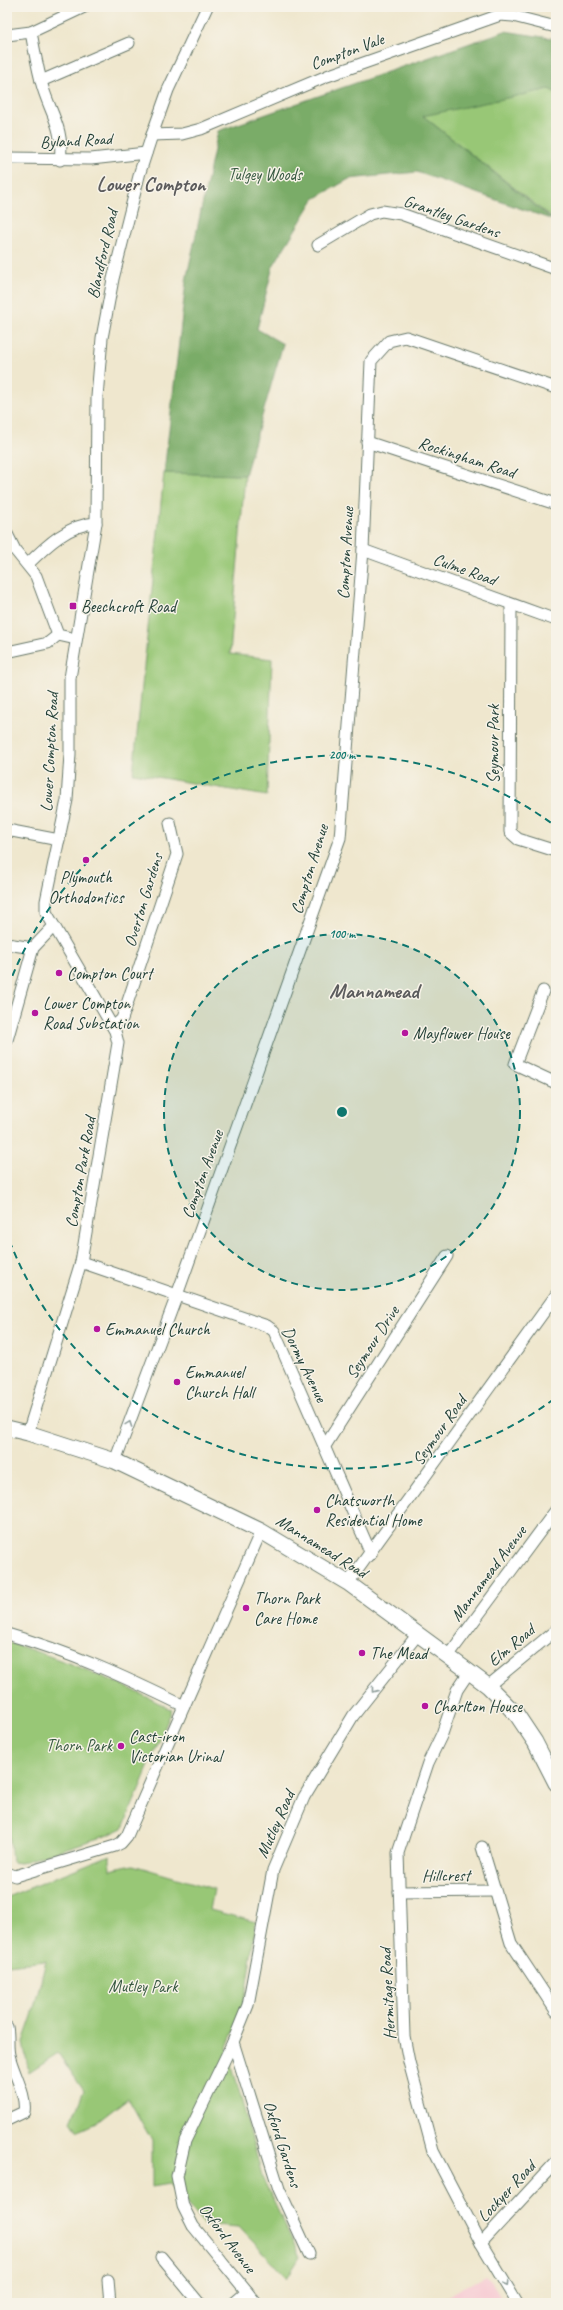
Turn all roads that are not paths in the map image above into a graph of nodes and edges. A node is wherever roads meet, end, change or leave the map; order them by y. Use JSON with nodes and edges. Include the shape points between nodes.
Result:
{"nodes":[{"id":1,"x":84,"y":7,"type":"edge"},
{"id":2,"x":207,"y":7,"type":"edge"},
{"id":3,"x":556,"y":27,"type":"edge"},
{"id":4,"x":31,"y":32,"type":"junction"},
{"id":5,"x":7,"y":35,"type":"edge"},
{"id":6,"x":129,"y":43,"type":"dead end"},
{"id":7,"x":41,"y":81,"type":"junction"},
{"id":8,"x":152,"y":135,"type":"junction"},
{"id":9,"x":146,"y":153,"type":"junction"},
{"id":10,"x":7,"y":158,"type":"edge"},
{"id":11,"x":60,"y":160,"type":"junction"},
{"id":12,"x":318,"y":245,"type":"dead end"},
{"id":13,"x":556,"y":269,"type":"edge"},
{"id":14,"x":556,"y":388,"type":"edge"},
{"id":15,"x":367,"y":442,"type":"junction"},
{"id":16,"x":556,"y":504,"type":"edge"},
{"id":17,"x":96,"y":523,"type":"junction"},
{"id":18,"x":7,"y":534,"type":"edge"},
{"id":19,"x":363,"y":550,"type":"junction"},
{"id":20,"x":28,"y":564,"type":"junction"},
{"id":21,"x":511,"y":605,"type":"junction"},
{"id":22,"x":556,"y":620,"type":"edge"},
{"id":23,"x":58,"y":635,"type":"junction"},
{"id":24,"x":76,"y":639,"type":"junction"},
{"id":25,"x":7,"y":652,"type":"edge"},
{"id":26,"x":170,"y":824,"type":"dead end"},
{"id":27,"x":7,"y":830,"type":"edge"},
{"id":28,"x":58,"y":840,"type":"junction"},
{"id":29,"x":556,"y":851,"type":"edge"},
{"id":30,"x":54,"y":926,"type":"junction"},
{"id":31,"x":7,"y":944,"type":"edge"},
{"id":32,"x":33,"y":948,"type":"junction"},
{"id":33,"x":544,"y":991,"type":"dead end"},
{"id":34,"x":113,"y":1027,"type":"junction"},
{"id":35,"x":7,"y":1040,"type":"edge"},
{"id":36,"x":556,"y":1083,"type":"edge"},
{"id":37,"x":448,"y":1256,"type":"dead end"},
{"id":38,"x":81,"y":1262,"type":"junction"},
{"id":39,"x":177,"y":1295,"type":"junction"},
{"id":40,"x":556,"y":1295,"type":"edge"},
{"id":41,"x":7,"y":1428,"type":"edge"},
{"id":42,"x":28,"y":1433,"type":"junction"},
{"id":43,"x":325,"y":1446,"type":"junction"},
{"id":44,"x":115,"y":1461,"type":"junction"},
{"id":45,"x":556,"y":1510,"type":"edge"},
{"id":46,"x":261,"y":1531,"type":"junction"},
{"id":47,"x":371,"y":1554,"type":"junction"},
{"id":48,"x":348,"y":1583,"type":"junction"},
{"id":49,"x":556,"y":1630,"type":"edge"},
{"id":50,"x":7,"y":1634,"type":"edge"},
{"id":51,"x":418,"y":1634,"type":"junction"},
{"id":52,"x":448,"y":1656,"type":"junction"},
{"id":53,"x":469,"y":1672,"type":"junction"},
{"id":54,"x":488,"y":1686,"type":"junction"},
{"id":55,"x":184,"y":1706,"type":"junction"},
{"id":56,"x":556,"y":1783,"type":"edge"},
{"id":57,"x":482,"y":1847,"type":"dead end"},
{"id":58,"x":7,"y":1873,"type":"edge"},
{"id":59,"x":494,"y":1891,"type":"junction"},
{"id":60,"x":399,"y":1892,"type":"junction"},
{"id":61,"x":556,"y":2011,"type":"edge"},
{"id":62,"x":7,"y":2027,"type":"edge"},
{"id":63,"x":232,"y":2042,"type":"junction"},
{"id":64,"x":225,"y":2057,"type":"joint"},
{"id":65,"x":7,"y":2120,"type":"edge"},
{"id":66,"x":556,"y":2162,"type":"edge"},
{"id":67,"x":481,"y":2243,"type":"junction"},
{"id":68,"x":309,"y":2254,"type":"dead end"},
{"id":69,"x":161,"y":2257,"type":"dead end"},
{"id":70,"x":108,"y":2280,"type":"dead end"},
{"id":71,"x":247,"y":2292,"type":"junction"},
{"id":72,"x":110,"y":2303,"type":"edge"},
{"id":73,"x":199,"y":2303,"type":"edge"},
{"id":74,"x":234,"y":2303,"type":"edge"},
{"id":75,"x":256,"y":2303,"type":"edge"},
{"id":76,"x":516,"y":2303,"type":"edge"}],
"edges":[{"from":1,"to":4,"type":"street"},
{"from":2,"to":8,"type":"street","name":"Blandford Road","via":[[168,90]]},
{"from":3,"to":8,"type":"street","name":"Compton Vale","via":[[500,15],[327,76],[201,129],[182,134]]},
{"from":4,"to":5,"type":"street"},
{"from":4,"to":7,"type":"street"},
{"from":6,"to":7,"type":"street"},
{"from":7,"to":11,"type":"street","via":[[58,124],[62,144]]},
{"from":8,"to":9,"type":"street","name":"Blandford Road"},
{"from":9,"to":11,"type":"street","name":"Byland Road"},
{"from":9,"to":17,"type":"street","name":"Blandford Road","via":[[113,279],[102,338],[97,397]]},
{"from":10,"to":11,"type":"street","name":"Byland Road"},
{"from":12,"to":13,"type":"street","name":"Grantley Gardens","via":[[370,214],[382,212],[401,214]]},
{"from":14,"to":15,"type":"street","name":"Compton Avenue","via":[[406,337],[389,341],[371,361]]},
{"from":15,"to":16,"type":"street","name":"Rockingham Road"},
{"from":15,"to":19,"type":"street","name":"Compton Avenue"},
{"from":17,"to":20,"type":"street","via":[[86,523],[48,544]]},
{"from":17,"to":24,"type":"street","name":"Lower Compton Road"},
{"from":18,"to":20,"type":"street","via":[[15,550]]},
{"from":19,"to":21,"type":"street","name":"Culme Road"},
{"from":19,"to":39,"type":"street","name":"Compton Avenue","via":[[340,838]]},
{"from":20,"to":23,"type":"street","via":[[36,576]]},
{"from":21,"to":22,"type":"street","name":"Culme Road"},
{"from":21,"to":29,"type":"street","name":"Seymour Park","via":[[510,832],[518,839]]},
{"from":23,"to":24,"type":"street"},
{"from":23,"to":25,"type":"street","via":[[48,643]]},
{"from":24,"to":28,"type":"street","name":"Lower Compton Road","via":[[70,678],[67,800]]},
{"from":26,"to":34,"type":"street","name":"Overton Gardens","via":[[177,854],[122,1019]]},
{"from":27,"to":28,"type":"street"},
{"from":28,"to":30,"type":"street","name":"Lower Compton Road","via":[[46,901],[46,912]]},
{"from":30,"to":32,"type":"street"},
{"from":30,"to":34,"type":"street","name":"Compton Park Road"},
{"from":31,"to":32,"type":"street"},
{"from":32,"to":35,"type":"street"},
{"from":33,"to":36,"type":"street","via":[[515,1064]]},
{"from":34,"to":38,"type":"street","name":"Compton Park Road","via":[[118,1043]]},
{"from":37,"to":43,"type":"street","name":"Seymour Drive"},
{"from":38,"to":39,"type":"street","name":"Dormy Avenue"},
{"from":38,"to":42,"type":"street","name":"Compton Park Road"},
{"from":39,"to":43,"type":"street","name":"Dormy Avenue","via":[[267,1326],[274,1332]]},
{"from":44,"to":39,"type":"street","name":"Compton Avenue","one_way":true},
{"from":40,"to":47,"type":"street","name":"Seymour Road"},
{"from":41,"to":42,"type":"main road","name":"Mannamead Road"},
{"from":42,"to":44,"type":"main road","name":"Mannamead Road"},
{"from":43,"to":47,"type":"street","name":"Dormy Avenue"},
{"from":44,"to":46,"type":"main road","name":"Mannamead Road"},
{"from":45,"to":52,"type":"street","name":"Mannamead Avenue"},
{"from":46,"to":48,"type":"main road","name":"Mannamead Road"},
{"from":46,"to":55,"type":"street"},
{"from":47,"to":48,"type":"street","name":"Seymour Road"},
{"from":48,"to":51,"type":"main road","name":"Mannamead Road"},
{"from":49,"to":54,"type":"street","name":"Elm Road"},
{"from":50,"to":55,"type":"street","via":[[118,1673]]},
{"from":51,"to":52,"type":"main road","name":"Mannamead Road"},
{"from":51,"to":63,"type":"street","name":"Mutley Road","one_way":true,"via":[[353,1716],[304,1797],[273,1870],[248,2004]]},
{"from":52,"to":53,"type":"main road","name":"Mannamead Road"},
{"from":53,"to":54,"type":"main road","name":"Mannamead Road"},
{"from":53,"to":60,"type":"street","name":"Hermitage Road","via":[[457,1690],[442,1734],[428,1763],[398,1853]]},
{"from":54,"to":56,"type":"main road","name":"Mannamead Road","via":[[517,1715],[535,1742]]},
{"from":55,"to":58,"type":"street","via":[[138,1814],[121,1843],[16,1876]]},
{"from":57,"to":59,"type":"street"},
{"from":59,"to":60,"type":"street","name":"Hillcrest"},
{"from":59,"to":61,"type":"street","via":[[511,1943]]},
{"from":60,"to":67,"type":"street","name":"Hermitage Road","via":[[404,2036],[409,2062],[433,2151]]},
{"from":62,"to":65,"type":"street","via":[[8,2053],[14,2075],[24,2096],[25,2107],[24,2112]]},
{"from":63,"to":64,"type":"street","name":"Mutley Road"},
{"from":63,"to":68,"type":"street","name":"Oxford Gardens","via":[[279,2189]]},
{"from":64,"to":71,"type":"street","name":"Oxford Avenue","via":[[185,2141],[177,2176],[183,2206],[193,2226]]},
{"from":66,"to":67,"type":"street","name":"Lockyer Road"},
{"from":67,"to":76,"type":"street","name":"Hermitage Road","one_way":true},
{"from":69,"to":73,"type":"street"},
{"from":70,"to":72,"type":"street"},
{"from":71,"to":74,"type":"street"},
{"from":71,"to":75,"type":"street","name":"Oxford Avenue"}]}
